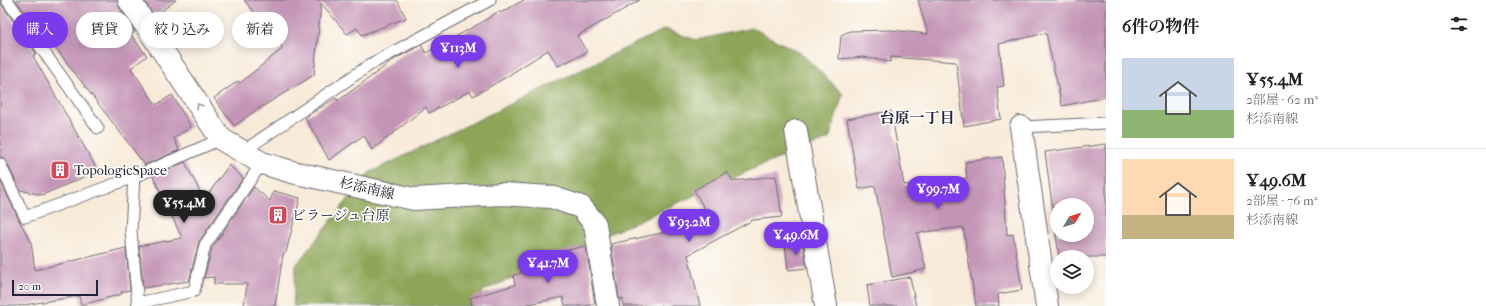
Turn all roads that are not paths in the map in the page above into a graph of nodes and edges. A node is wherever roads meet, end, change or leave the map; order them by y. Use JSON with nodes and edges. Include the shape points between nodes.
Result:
{"nodes":[{"id":1,"x":7,"y":0,"type":"edge"},
{"id":2,"x":129,"y":0,"type":"edge"},
{"id":3,"x":490,"y":0,"type":"edge"},
{"id":4,"x":1106,"y":123,"type":"edge"},
{"id":5,"x":1021,"y":127,"type":"joint"},
{"id":6,"x":98,"y":128,"type":"dead end"},
{"id":7,"x":796,"y":131,"type":"dead end"},
{"id":8,"x":221,"y":139,"type":"junction"},
{"id":9,"x":242,"y":152,"type":"junction"},
{"id":10,"x":262,"y":163,"type":"junction"},
{"id":11,"x":0,"y":164,"type":"edge"},
{"id":12,"x":134,"y":177,"type":"junction"},
{"id":13,"x":138,"y":305,"type":"edge"},
{"id":14,"x":608,"y":306,"type":"edge"},
{"id":15,"x":826,"y":306,"type":"edge"},
{"id":16,"x":1047,"y":306,"type":"edge"}],
"edges":[{"from":1,"to":6,"type":"lane"},
{"from":8,"to":2,"type":"street","name":"杉添南線","one_way":true},
{"from":3,"to":9,"type":"lane","via":[[371,64]]},
{"from":4,"to":5,"type":"lane"},
{"from":5,"to":16,"type":"street"},
{"from":7,"to":15,"type":"street"},
{"from":8,"to":9,"type":"street","name":"杉添南線"},
{"from":8,"to":12,"type":"lane"},
{"from":9,"to":10,"type":"street","name":"杉添南線"},
{"from":10,"to":13,"type":"lane","via":[[205,245],[194,292]]},
{"from":10,"to":14,"type":"street","name":"杉添南線","via":[[414,199],[501,194],[551,197],[581,207],[595,224]]},
{"from":11,"to":12,"type":"lane","via":[[25,216]]},
{"from":12,"to":13,"type":"lane","via":[[131,231]]}]}
